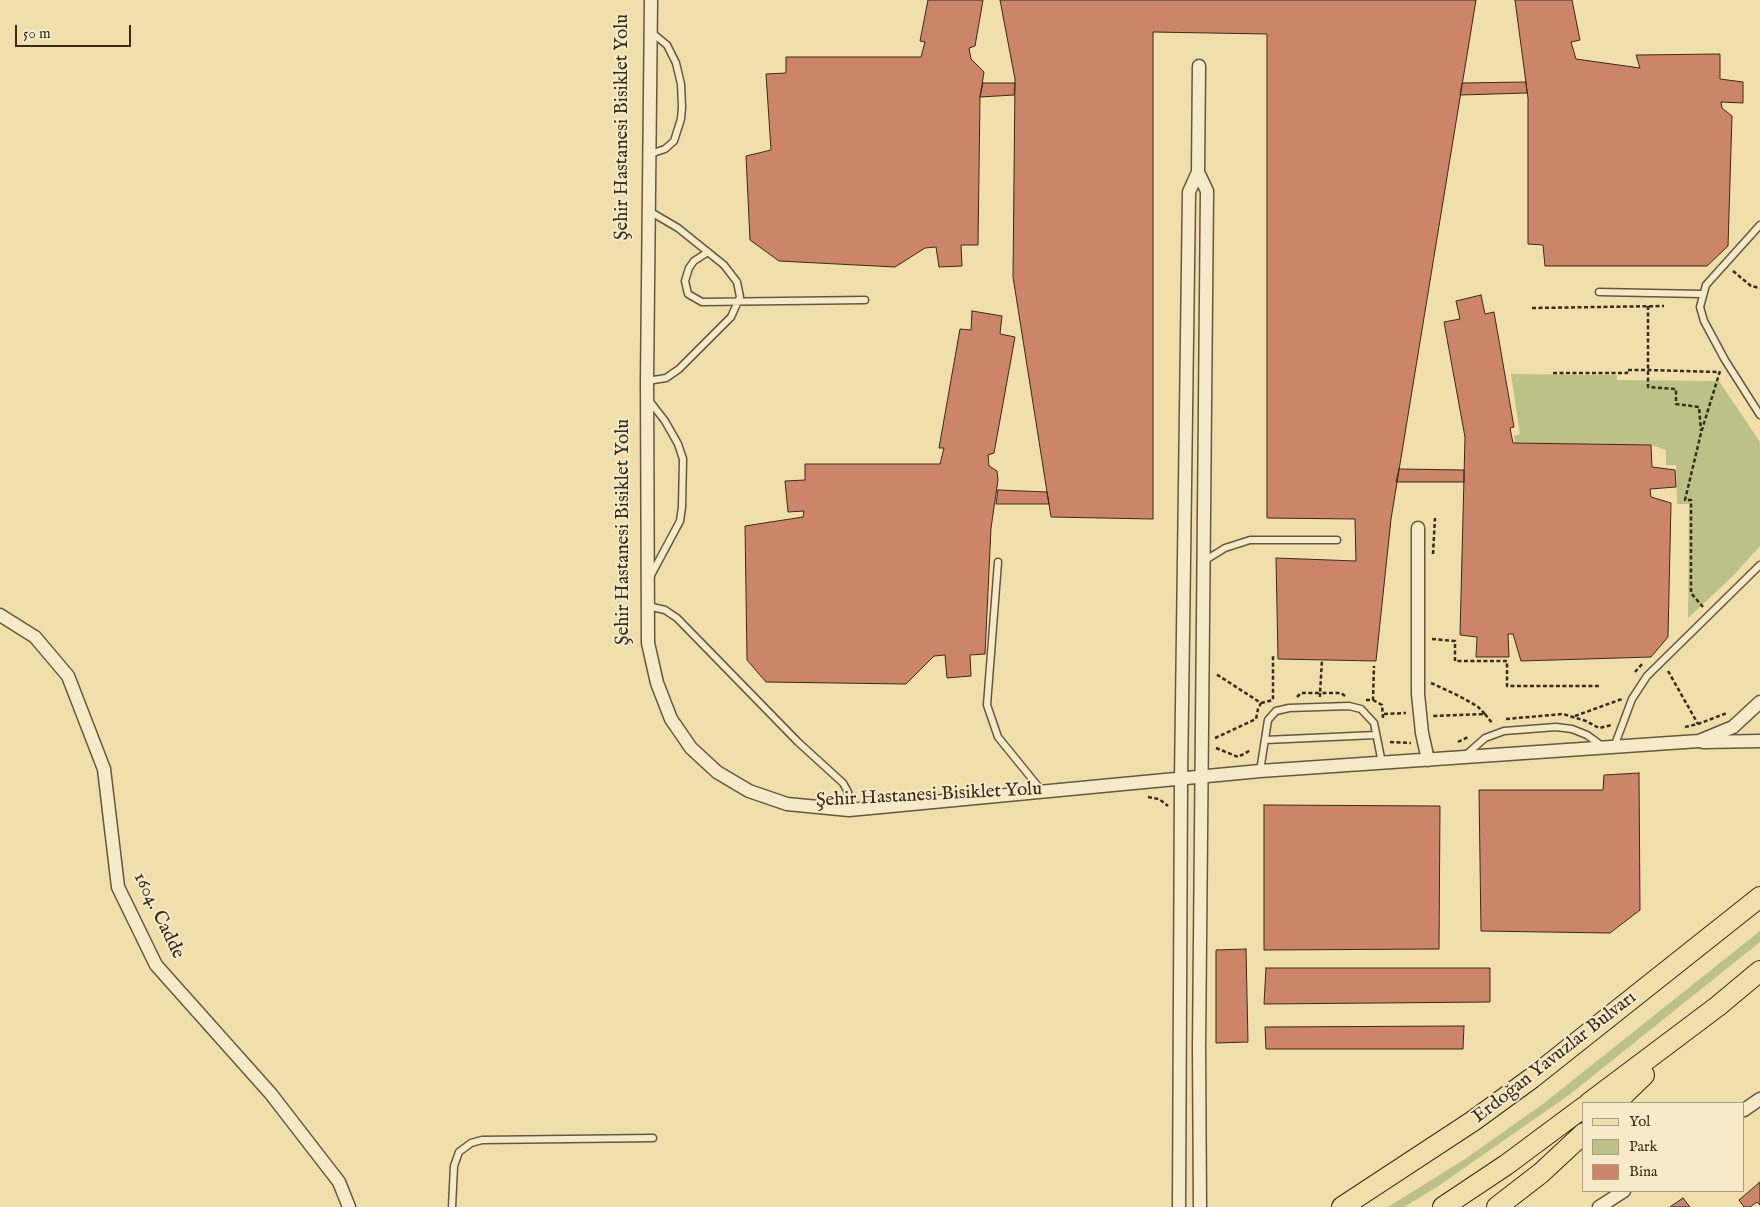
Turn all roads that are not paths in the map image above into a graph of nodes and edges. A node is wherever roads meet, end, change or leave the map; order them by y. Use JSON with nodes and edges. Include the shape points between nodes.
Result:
{"nodes":[{"id":1,"x":651,"y":0,"type":"edge"},
{"id":2,"x":650,"y":32,"type":"junction"},
{"id":3,"x":1199,"y":66,"type":"dead end"},
{"id":4,"x":650,"y":154,"type":"junction"},
{"id":5,"x":1198,"y":172,"type":"junction"},
{"id":6,"x":649,"y":211,"type":"junction"},
{"id":7,"x":1760,"y":226,"type":"edge"},
{"id":8,"x":708,"y":252,"type":"junction"},
{"id":9,"x":1599,"y":292,"type":"dead end"},
{"id":10,"x":1702,"y":294,"type":"junction"},
{"id":11,"x":865,"y":300,"type":"dead end"},
{"id":12,"x":739,"y":302,"type":"junction"},
{"id":13,"x":647,"y":381,"type":"junction"},
{"id":14,"x":648,"y":398,"type":"junction"},
{"id":15,"x":1760,"y":415,"type":"edge"},
{"id":16,"x":1418,"y":528,"type":"dead end"},
{"id":17,"x":1337,"y":540,"type":"dead end"},
{"id":18,"x":1204,"y":561,"type":"junction"},
{"id":19,"x":998,"y":562,"type":"dead end"},
{"id":20,"x":1760,"y":565,"type":"edge"},
{"id":21,"x":648,"y":580,"type":"junction"},
{"id":22,"x":648,"y":606,"type":"junction"},
{"id":23,"x":0,"y":615,"type":"edge"},
{"id":24,"x":1760,"y":702,"type":"edge"},
{"id":25,"x":1376,"y":735,"type":"junction"},
{"id":26,"x":1264,"y":740,"type":"junction"},
{"id":27,"x":1699,"y":741,"type":"junction"},
{"id":28,"x":1760,"y":741,"type":"edge"},
{"id":29,"x":1610,"y":748,"type":"junction"},
{"id":30,"x":1463,"y":758,"type":"junction"},
{"id":31,"x":1428,"y":760,"type":"junction"},
{"id":32,"x":1382,"y":763,"type":"junction"},
{"id":33,"x":1260,"y":772,"type":"junction"},
{"id":34,"x":1181,"y":779,"type":"junction"},
{"id":35,"x":1201,"y":779,"type":"junction"},
{"id":36,"x":1041,"y":790,"type":"junction"},
{"id":37,"x":849,"y":810,"type":"junction"},
{"id":38,"x":1760,"y":897,"type":"edge"},
{"id":39,"x":1760,"y":971,"type":"edge"},
{"id":40,"x":1718,"y":1006,"type":"junction"},
{"id":41,"x":1760,"y":1099,"type":"edge"},
{"id":42,"x":1590,"y":1102,"type":"edge"},
{"id":43,"x":1616,"y":1102,"type":"edge"},
{"id":44,"x":1582,"y":1108,"type":"edge"},
{"id":45,"x":1745,"y":1109,"type":"edge"},
{"id":46,"x":1582,"y":1134,"type":"edge"},
{"id":47,"x":653,"y":1138,"type":"dead end"},
{"id":48,"x":1622,"y":1192,"type":"edge"},
{"id":49,"x":350,"y":1207,"type":"edge"},
{"id":50,"x":452,"y":1207,"type":"edge"},
{"id":51,"x":1179,"y":1207,"type":"edge"},
{"id":52,"x":1200,"y":1207,"type":"edge"},
{"id":53,"x":1342,"y":1207,"type":"edge"},
{"id":54,"x":1443,"y":1207,"type":"edge"},
{"id":55,"x":1497,"y":1207,"type":"edge"},
{"id":56,"x":1599,"y":1207,"type":"edge"}],
"edges":[{"from":1,"to":2,"type":"street"},
{"from":2,"to":4,"type":"street"},
{"from":2,"to":4,"type":"lane","via":[[667,45],[676,63],[682,107],[674,142]]},
{"from":3,"to":5,"type":"street"},
{"from":4,"to":6,"type":"street"},
{"from":5,"to":18,"type":"street","via":[[1206,191]]},
{"from":5,"to":34,"type":"street","via":[[1189,192]]},
{"from":6,"to":8,"type":"lane","via":[[678,228]]},
{"from":6,"to":13,"type":"street"},
{"from":7,"to":10,"type":"lane","via":[[1711,277]]},
{"from":8,"to":12,"type":"lane","via":[[737,282]]},
{"from":8,"to":12,"type":"lane","via":[[689,268],[684,286],[688,294],[702,302]]},
{"from":9,"to":10,"type":"lane"},
{"from":10,"to":15,"type":"lane","via":[[1700,307],[1704,321]]},
{"from":11,"to":12,"type":"lane"},
{"from":12,"to":13,"type":"lane","via":[[731,317],[679,369],[666,378]]},
{"from":13,"to":14,"type":"street"},
{"from":14,"to":21,"type":"street"},
{"from":14,"to":21,"type":"lane","via":[[678,444],[682,459],[682,508],[680,521]]},
{"from":16,"to":31,"type":"street","via":[[1418,694]]},
{"from":17,"to":18,"type":"lane","via":[[1250,540],[1225,548]]},
{"from":18,"to":35,"type":"street"},
{"from":19,"to":36,"type":"lane","via":[[987,706],[998,737]]},
{"from":20,"to":29,"type":"lane","via":[[1647,676],[1632,698]]},
{"from":21,"to":22,"type":"street"},
{"from":22,"to":37,"type":"lane","via":[[665,610],[677,618],[798,742],[843,782],[848,792]]},
{"from":22,"to":37,"type":"street","via":[[648,643],[657,683],[671,719],[691,748],[717,772],[749,791],[787,804]]},
{"from":23,"to":49,"type":"street","name":"1604. Cadde","via":[[35,637],[68,676],[104,769],[118,887],[156,965],[271,1094],[338,1182]]},
{"from":24,"to":27,"type":"street","via":[[1733,727]]},
{"from":25,"to":26,"type":"lane"},
{"from":25,"to":26,"type":"lane","via":[[1371,717],[1356,707],[1289,708],[1271,715]]},
{"from":25,"to":32,"type":"lane"},
{"from":26,"to":33,"type":"lane"},
{"from":27,"to":28,"type":"street"},
{"from":27,"to":29,"type":"street"},
{"from":29,"to":30,"type":"street"},
{"from":29,"to":30,"type":"lane","via":[[1572,729],[1556,727],[1504,731],[1485,738]]},
{"from":30,"to":31,"type":"street"},
{"from":31,"to":32,"type":"street"},
{"from":32,"to":33,"type":"street"},
{"from":33,"to":35,"type":"street"},
{"from":34,"to":35,"type":"street"},
{"from":34,"to":36,"type":"street"},
{"from":34,"to":51,"type":"street"},
{"from":35,"to":52,"type":"street"},
{"from":36,"to":37,"type":"street"},
{"from":38,"to":53,"type":"main road","name":"Erdoğan Yavuzlar Bulvarı","via":[[1532,1078]]},
{"from":39,"to":40,"type":"main road"},
{"from":40,"to":42,"type":"main road"},
{"from":40,"to":43,"type":"main road"},
{"from":41,"to":45,"type":"street"},
{"from":44,"to":54,"type":"main road"},
{"from":46,"to":55,"type":"main road","via":[[1541,1173]]},
{"from":47,"to":50,"type":"lane","via":[[482,1140],[471,1143],[459,1152],[454,1166]]},
{"from":48,"to":56,"type":"street"}]}
